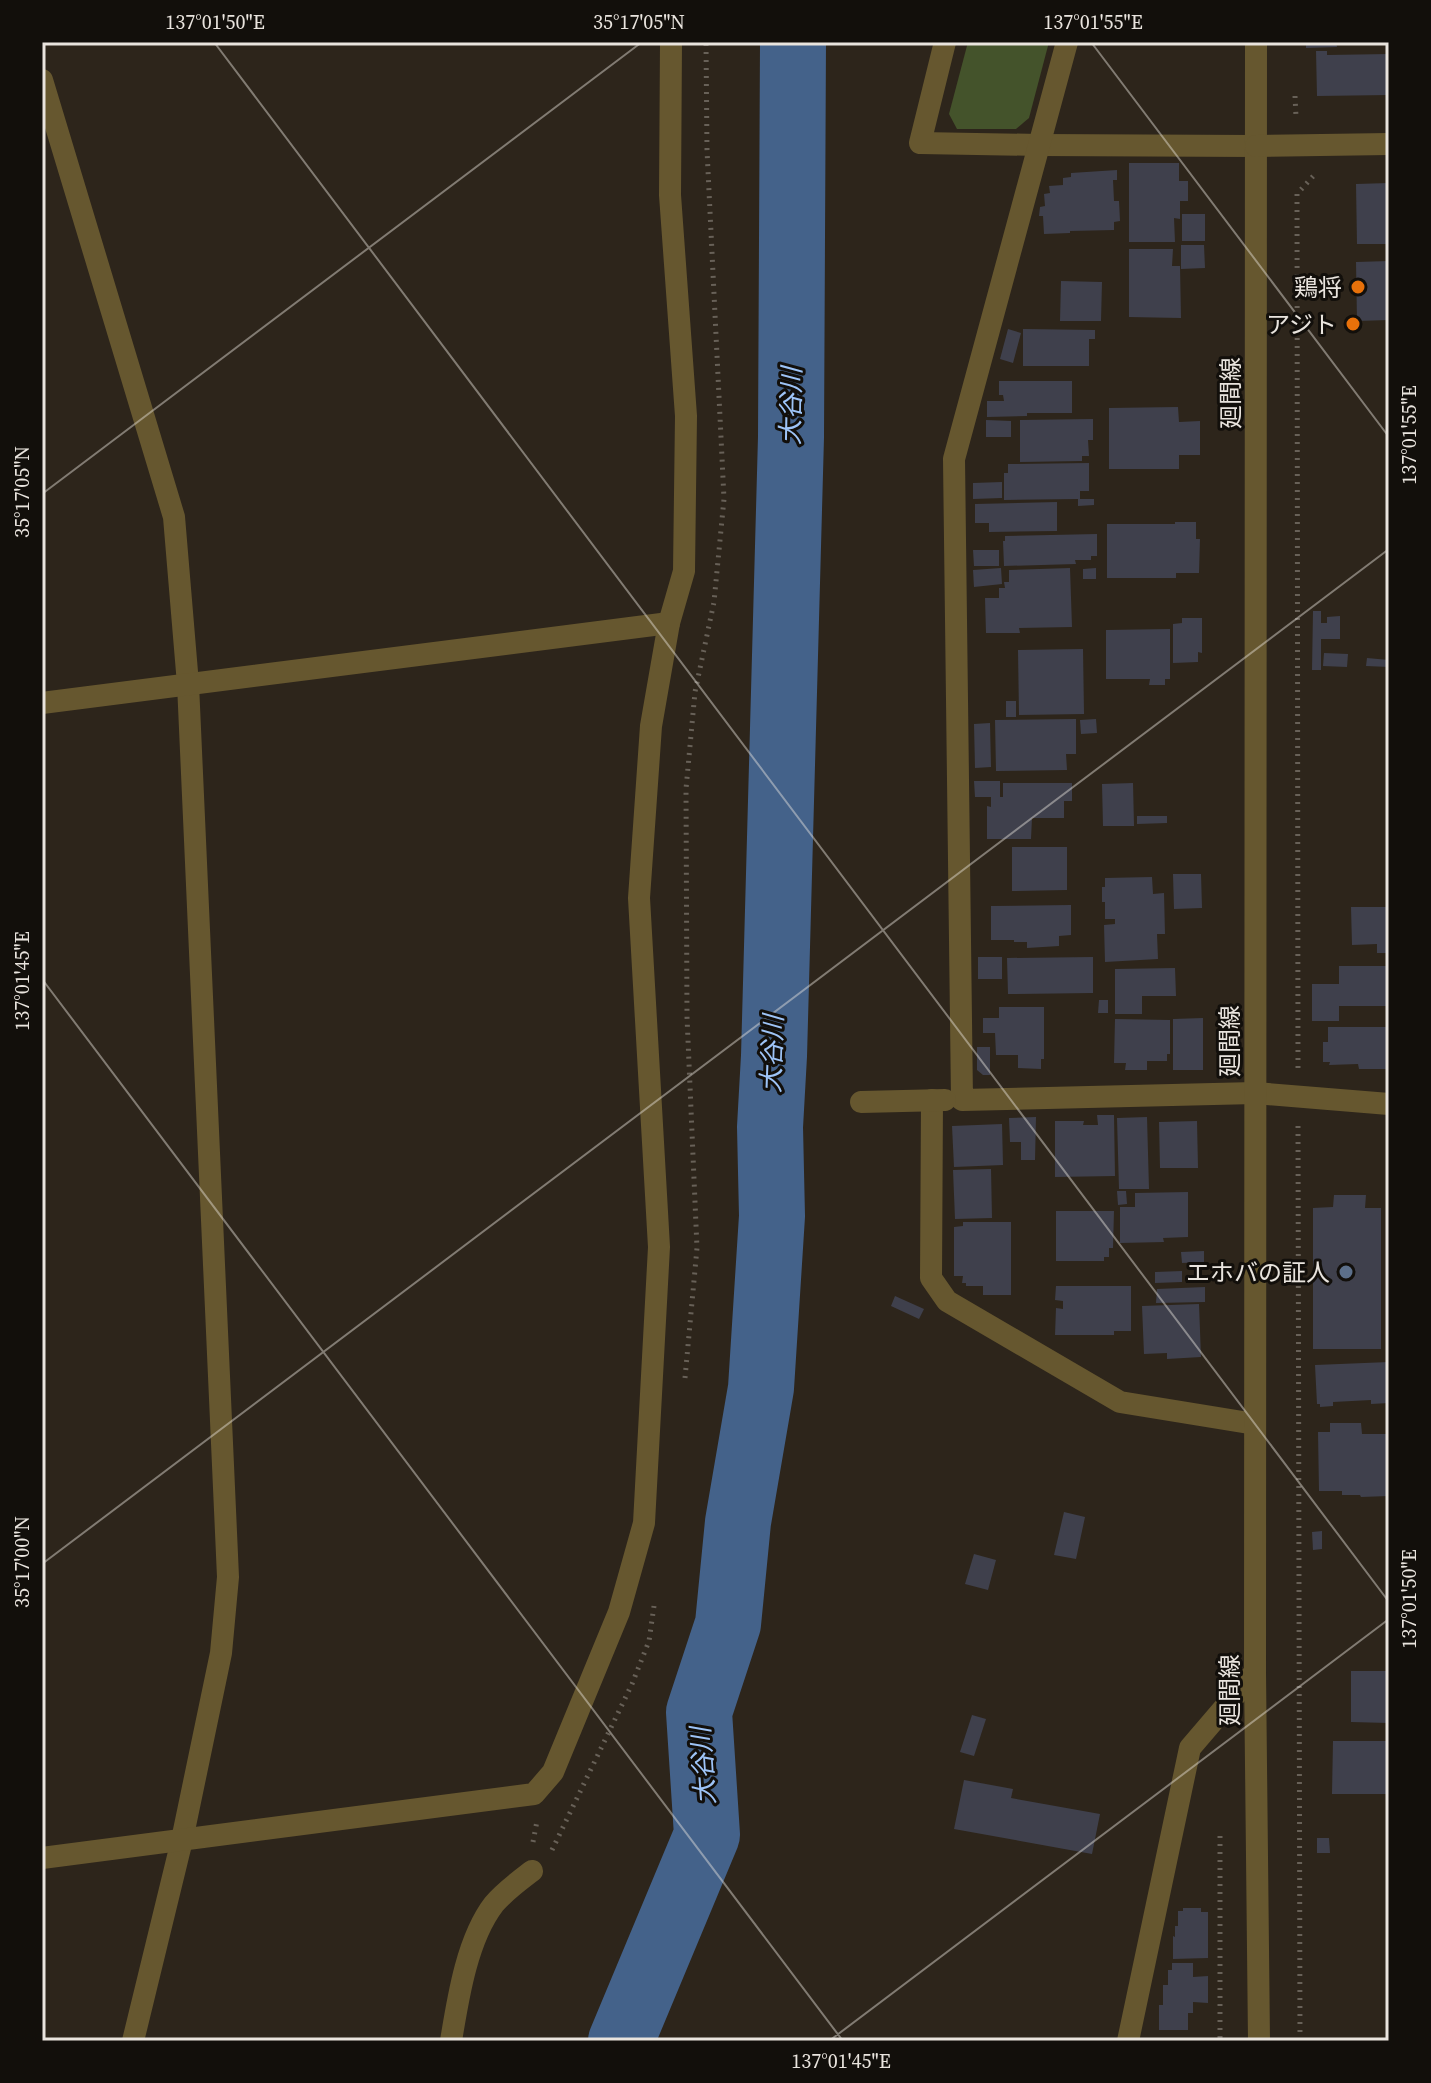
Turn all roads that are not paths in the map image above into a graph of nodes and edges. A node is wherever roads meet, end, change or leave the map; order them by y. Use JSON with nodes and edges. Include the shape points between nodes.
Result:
{"nodes":[{"id":1,"x":671,"y":42,"type":"edge"},
{"id":2,"x":945,"y":42,"type":"edge"},
{"id":3,"x":1067,"y":42,"type":"edge"},
{"id":4,"x":1256,"y":42,"type":"edge"},
{"id":5,"x":42,"y":80,"type":"edge"},
{"id":6,"x":1389,"y":144,"type":"edge"},
{"id":7,"x":1039,"y":145,"type":"junction"},
{"id":8,"x":1256,"y":146,"type":"junction"},
{"id":9,"x":669,"y":623,"type":"junction"},
{"id":10,"x":188,"y":684,"type":"junction"},
{"id":11,"x":42,"y":703,"type":"edge"},
{"id":12,"x":1255,"y":1093,"type":"junction"},
{"id":13,"x":932,"y":1100,"type":"junction"},
{"id":14,"x":962,"y":1100,"type":"junction"},
{"id":15,"x":861,"y":1102,"type":"dead end"},
{"id":16,"x":1389,"y":1104,"type":"edge"},
{"id":17,"x":1255,"y":1424,"type":"junction"},
{"id":18,"x":1255,"y":1672,"type":"junction"},
{"id":19,"x":182,"y":1840,"type":"junction"},
{"id":20,"x":42,"y":1858,"type":"edge"},
{"id":21,"x":532,"y":1871,"type":"road end"},
{"id":22,"x":133,"y":2041,"type":"edge"},
{"id":23,"x":451,"y":2041,"type":"edge"},
{"id":24,"x":1128,"y":2041,"type":"edge"},
{"id":25,"x":1259,"y":2041,"type":"edge"}],
"edges":[{"from":1,"to":9,"type":"street","via":[[670,195],[686,431],[684,571]]},
{"from":2,"to":7,"type":"street","via":[[920,143]]},
{"from":3,"to":7,"type":"street"},
{"from":4,"to":8,"type":"street","name":"廻間線"},
{"from":5,"to":10,"type":"street","via":[[174,517]]},
{"from":6,"to":8,"type":"street"},
{"from":7,"to":8,"type":"street"},
{"from":7,"to":14,"type":"street","via":[[954,459]]},
{"from":8,"to":12,"type":"street","name":"廻間線"},
{"from":9,"to":10,"type":"street"},
{"from":9,"to":19,"type":"street","via":[[651,726],[639,898],[659,1247],[644,1523],[619,1612],[553,1772],[534,1794]]},
{"from":10,"to":11,"type":"street"},
{"from":10,"to":19,"type":"street","via":[[228,1577],[221,1653]]},
{"from":12,"to":14,"type":"street"},
{"from":12,"to":16,"type":"street"},
{"from":12,"to":17,"type":"street","name":"廻間線"},
{"from":13,"to":14,"type":"street"},
{"from":13,"to":15,"type":"street"},
{"from":13,"to":17,"type":"street","via":[[931,1278],[947,1301],[1120,1402]]},
{"from":17,"to":18,"type":"street","name":"廻間線"},
{"from":18,"to":24,"type":"street","via":[[1190,1748]]},
{"from":18,"to":25,"type":"street","name":"廻間線"},
{"from":19,"to":20,"type":"street"},
{"from":19,"to":22,"type":"street"},
{"from":21,"to":23,"type":"street","via":[[493,1905],[482,1926],[457,1999]]}]}
